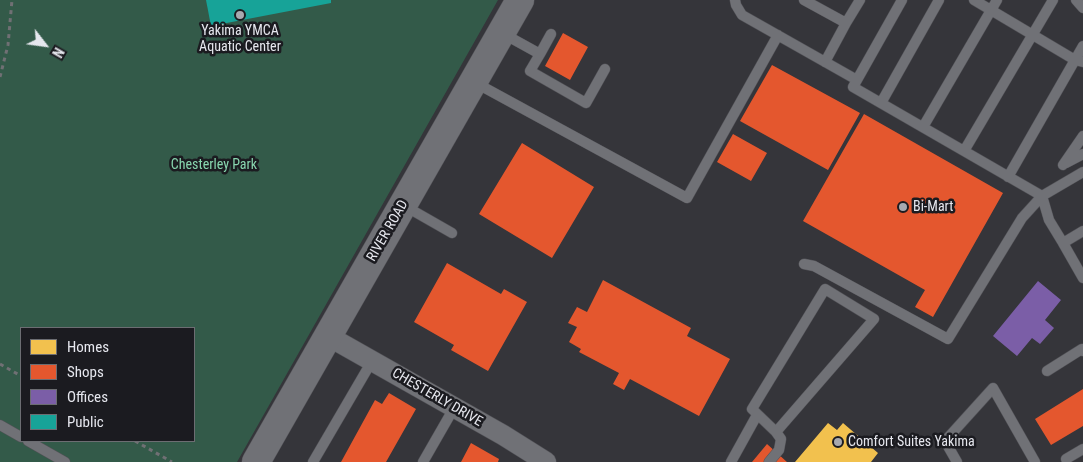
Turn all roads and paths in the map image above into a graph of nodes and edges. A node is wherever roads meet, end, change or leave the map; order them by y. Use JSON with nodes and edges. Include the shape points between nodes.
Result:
{"nodes":[{"id":1,"x":12,"y":0,"type":"edge"},
{"id":2,"x":520,"y":0,"type":"edge"},
{"id":3,"x":735,"y":0,"type":"edge"},
{"id":4,"x":804,"y":0,"type":"edge"},
{"id":5,"x":860,"y":0,"type":"edge"},
{"id":6,"x":939,"y":0,"type":"edge"},
{"id":7,"x":974,"y":0,"type":"edge"},
{"id":8,"x":997,"y":0,"type":"edge"},
{"id":9,"x":1053,"y":0,"type":"edge"},
{"id":10,"x":1076,"y":0,"type":"edge"},
{"id":11,"x":899,"y":1,"type":"edge"},
{"id":12,"x":1083,"y":8,"type":"edge"},
{"id":13,"x":991,"y":10,"type":"junction"},
{"id":14,"x":846,"y":23,"type":"junction"},
{"id":15,"x":501,"y":32,"type":"junction"},
{"id":16,"x":551,"y":34,"type":"dead end"},
{"id":17,"x":1033,"y":34,"type":"junction"},
{"id":18,"x":778,"y":35,"type":"junction"},
{"id":19,"x":1083,"y":46,"type":"edge"},
{"id":20,"x":540,"y":54,"type":"junction"},
{"id":21,"x":1079,"y":61,"type":"edge"},
{"id":22,"x":825,"y":62,"type":"junction"},
{"id":23,"x":605,"y":68,"type":"dead end"},
{"id":24,"x":0,"y":77,"type":"edge"},
{"id":25,"x":857,"y":80,"type":"junction"},
{"id":26,"x":473,"y":82,"type":"junction"},
{"id":27,"x":881,"y":103,"type":"junction"},
{"id":28,"x":923,"y":127,"type":"junction"},
{"id":29,"x":1083,"y":136,"type":"edge"},
{"id":30,"x":964,"y":151,"type":"junction"},
{"id":31,"x":1083,"y":154,"type":"edge"},
{"id":32,"x":1083,"y":172,"type":"edge"},
{"id":33,"x":1008,"y":177,"type":"junction"},
{"id":34,"x":1042,"y":196,"type":"junction"},
{"id":35,"x":403,"y":205,"type":"junction"},
{"id":36,"x":1083,"y":231,"type":"edge"},
{"id":37,"x":452,"y":233,"type":"dead end"},
{"id":38,"x":1063,"y":243,"type":"junction"},
{"id":39,"x":804,"y":264,"type":"dead end"},
{"id":40,"x":1083,"y":278,"type":"edge"},
{"id":41,"x":328,"y":336,"type":"junction"},
{"id":42,"x":1083,"y":351,"type":"edge"},
{"id":43,"x":372,"y":361,"type":"junction"},
{"id":44,"x":0,"y":364,"type":"edge"},
{"id":45,"x":1046,"y":371,"type":"dead end"},
{"id":46,"x":20,"y":375,"type":"edge"},
{"id":47,"x":454,"y":408,"type":"junction"},
{"id":48,"x":757,"y":415,"type":"junction"},
{"id":49,"x":0,"y":425,"type":"edge"},
{"id":50,"x":776,"y":432,"type":"junction"},
{"id":51,"x":20,"y":436,"type":"edge"},
{"id":52,"x":30,"y":442,"type":"edge"},
{"id":53,"x":137,"y":442,"type":"edge"},
{"id":54,"x":1083,"y":449,"type":"edge"},
{"id":55,"x":1066,"y":459,"type":"dead end"},
{"id":56,"x":65,"y":462,"type":"edge"},
{"id":57,"x":172,"y":462,"type":"edge"},
{"id":58,"x":256,"y":462,"type":"edge"},
{"id":59,"x":313,"y":462,"type":"edge"},
{"id":60,"x":423,"y":462,"type":"edge"},
{"id":61,"x":546,"y":462,"type":"edge"},
{"id":62,"x":731,"y":462,"type":"edge"},
{"id":63,"x":769,"y":462,"type":"edge"},
{"id":64,"x":957,"y":462,"type":"edge"},
{"id":65,"x":1035,"y":462,"type":"edge"}],
"edges":[{"from":1,"to":24,"type":"path","via":[[8,45]]},
{"from":2,"to":15,"type":"street","name":"RIVER ROAD"},
{"from":3,"to":18,"type":"lane","via":[[742,15]]},
{"from":4,"to":14,"type":"lane"},
{"from":5,"to":14,"type":"lane"},
{"from":6,"to":27,"type":"lane"},
{"from":7,"to":13,"type":"lane"},
{"from":8,"to":13,"type":"lane"},
{"from":9,"to":17,"type":"lane"},
{"from":10,"to":12,"type":"lane"},
{"from":11,"to":25,"type":"lane"},
{"from":13,"to":17,"type":"lane"},
{"from":13,"to":28,"type":"lane"},
{"from":14,"to":22,"type":"lane"},
{"from":15,"to":20,"type":"lane"},
{"from":15,"to":26,"type":"street","name":"RIVER ROAD"},
{"from":16,"to":20,"type":"lane"},
{"from":17,"to":21,"type":"lane"},
{"from":17,"to":30,"type":"lane"},
{"from":18,"to":22,"type":"lane"},
{"from":18,"to":26,"type":"lane","via":[[687,198]]},
{"from":19,"to":21,"type":"lane"},
{"from":20,"to":23,"type":"lane","via":[[530,71],[586,103]]},
{"from":21,"to":33,"type":"lane"},
{"from":22,"to":25,"type":"lane"},
{"from":25,"to":27,"type":"lane","via":[[853,86]]},
{"from":26,"to":35,"type":"street","name":"RIVER ROAD"},
{"from":27,"to":28,"type":"lane"},
{"from":28,"to":30,"type":"lane"},
{"from":29,"to":31,"type":"lane","via":[[1063,165]]},
{"from":30,"to":33,"type":"lane"},
{"from":32,"to":34,"type":"lane"},
{"from":33,"to":34,"type":"lane"},
{"from":34,"to":38,"type":"lane","via":[[1049,220]]},
{"from":34,"to":39,"type":"lane","via":[[1022,218],[948,339],[814,266]]},
{"from":35,"to":37,"type":"lane"},
{"from":35,"to":41,"type":"street","name":"RIVER ROAD"},
{"from":36,"to":38,"type":"lane"},
{"from":38,"to":40,"type":"lane"},
{"from":41,"to":43,"type":"street","name":"CHESTERLY DRIVE"},
{"from":41,"to":58,"type":"street","name":"RIVER ROAD"},
{"from":42,"to":45,"type":"lane"},
{"from":43,"to":47,"type":"street","name":"CHESTERLY DRIVE"},
{"from":43,"to":59,"type":"lane"},
{"from":44,"to":46,"type":"path"},
{"from":47,"to":60,"type":"lane"},
{"from":47,"to":61,"type":"street","name":"CHESTERLY DRIVE"},
{"from":48,"to":50,"type":"lane"},
{"from":48,"to":50,"type":"lane","via":[[752,410],[825,289],[874,319]]},
{"from":48,"to":62,"type":"lane"},
{"from":49,"to":51,"type":"lane"},
{"from":50,"to":63,"type":"lane","via":[[780,450]]},
{"from":52,"to":56,"type":"lane"},
{"from":53,"to":57,"type":"path"},
{"from":54,"to":55,"type":"lane"},
{"from":64,"to":65,"type":"lane","via":[[945,441],[993,388]]}]}
